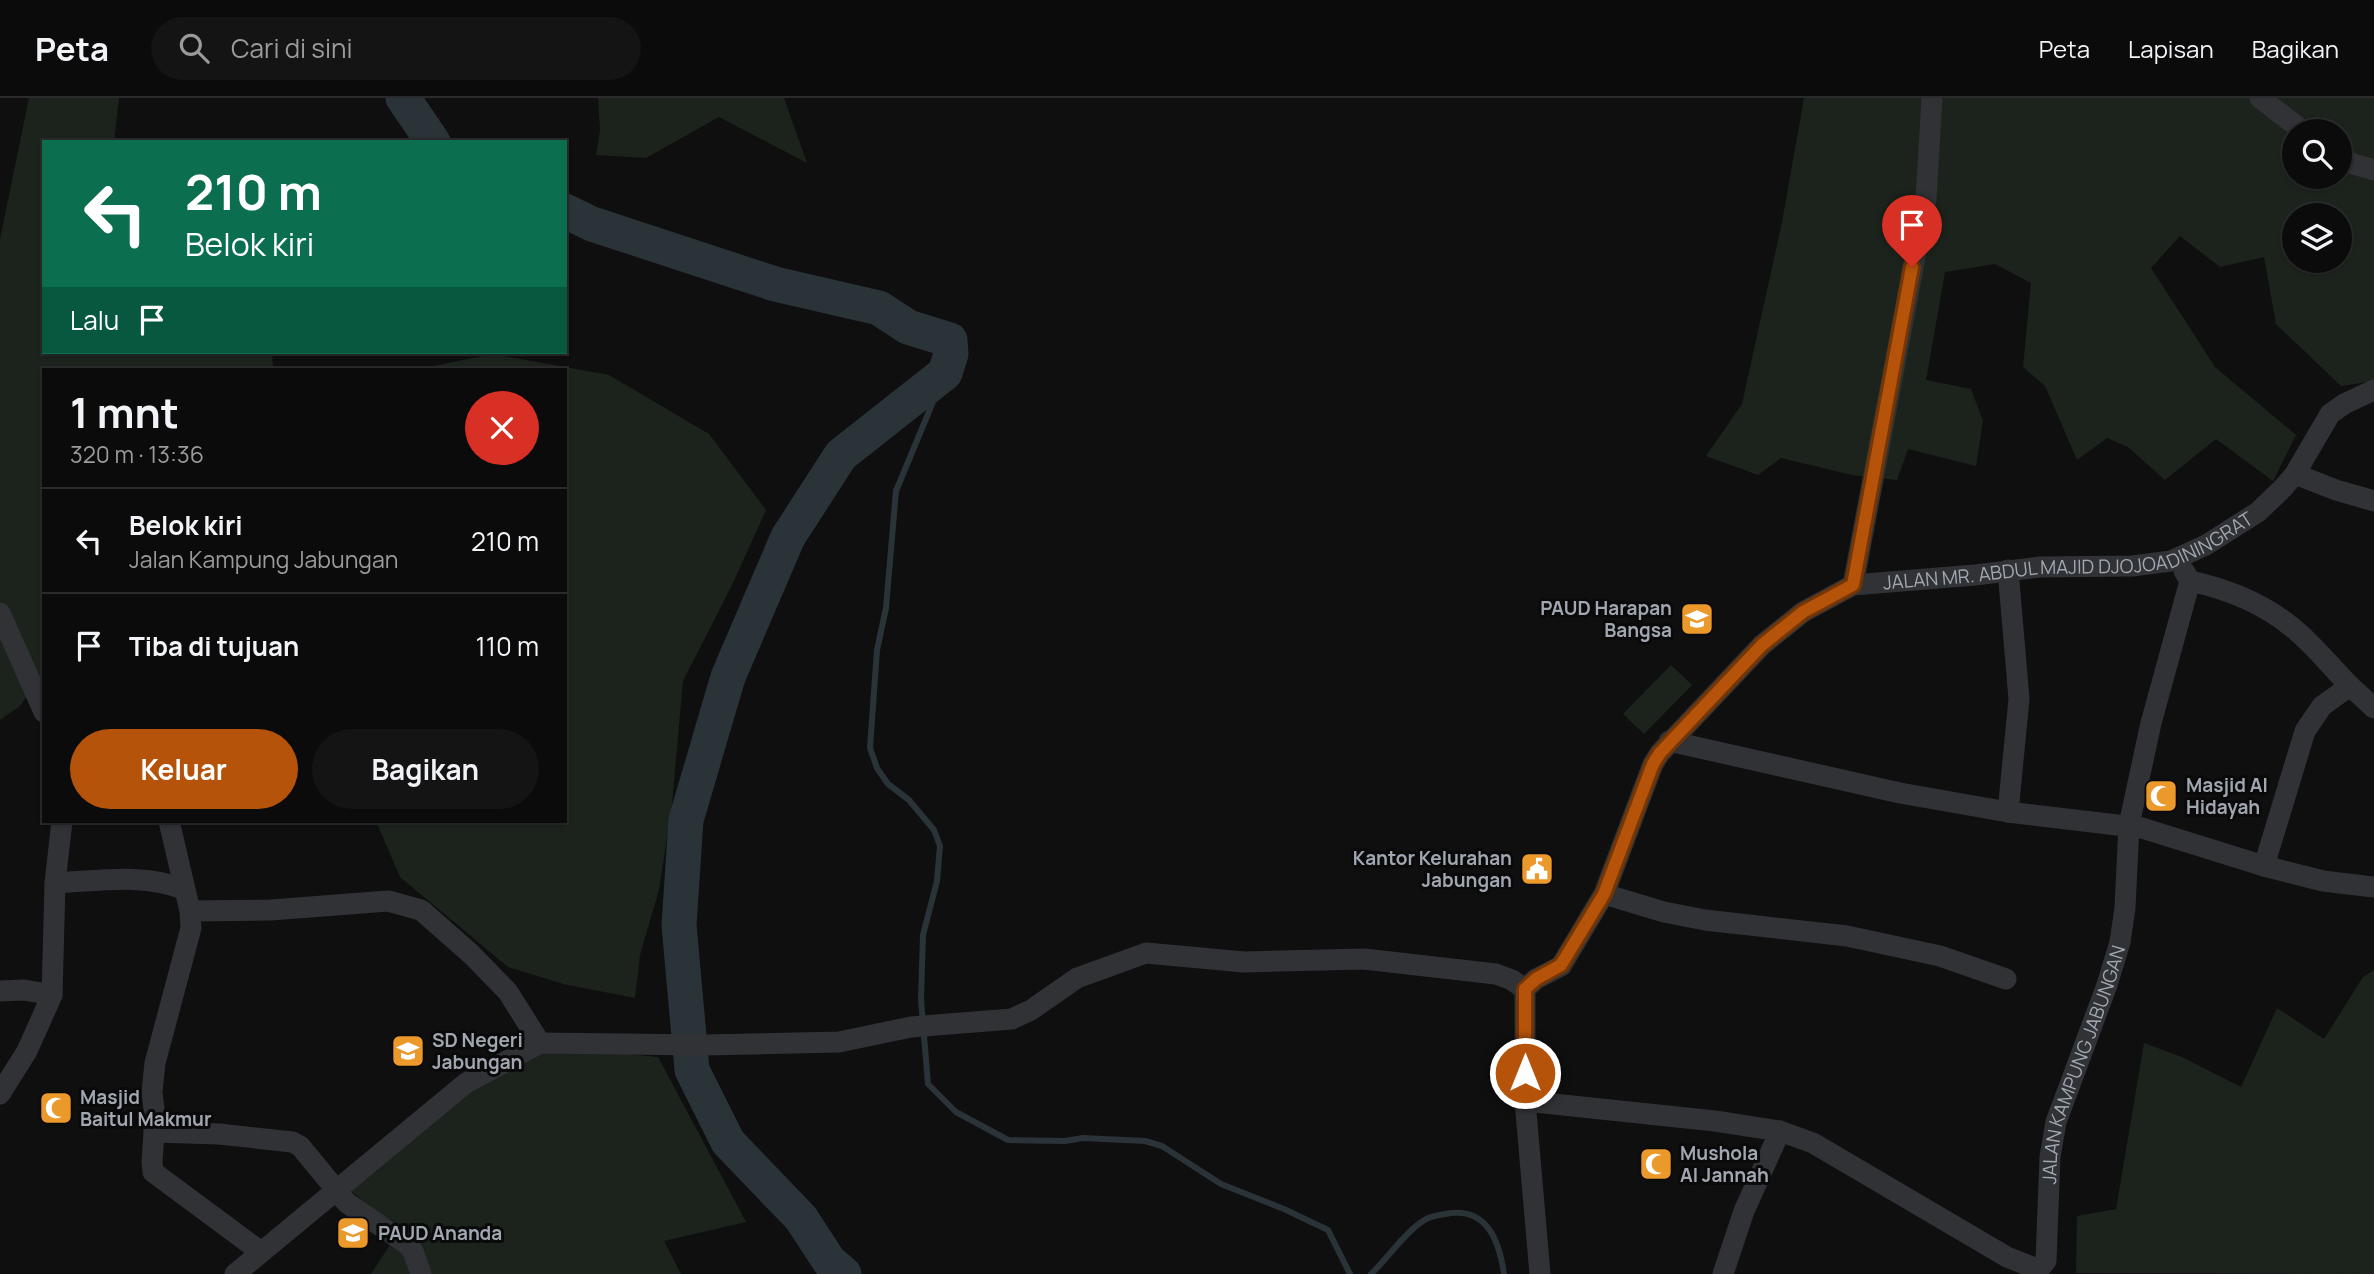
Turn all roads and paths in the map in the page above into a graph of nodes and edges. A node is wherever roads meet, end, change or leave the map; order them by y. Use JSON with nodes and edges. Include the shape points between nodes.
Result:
{"nodes":[{"id":1,"x":1932,"y":98,"type":"edge"},
{"id":2,"x":2260,"y":98,"type":"edge"},
{"id":3,"x":2287,"y":119,"type":"edge"},
{"id":4,"x":2352,"y":163,"type":"edge"},
{"id":5,"x":2374,"y":170,"type":"edge"},
{"id":6,"x":2374,"y":390,"type":"edge"},
{"id":7,"x":2295,"y":474,"type":"junction"},
{"id":8,"x":2374,"y":500,"type":"edge"},
{"id":9,"x":2171,"y":561,"type":"junction"},
{"id":10,"x":2008,"y":570,"type":"junction"},
{"id":11,"x":2190,"y":581,"type":"junction"},
{"id":12,"x":1853,"y":585,"type":"junction"},
{"id":13,"x":0,"y":613,"type":"edge"},
{"id":14,"x":2350,"y":686,"type":"junction"},
{"id":15,"x":42,"y":708,"type":"edge"},
{"id":16,"x":2374,"y":708,"type":"edge"},
{"id":17,"x":1669,"y":741,"type":"junction"},
{"id":18,"x":2008,"y":812,"type":"junction"},
{"id":19,"x":62,"y":823,"type":"edge"},
{"id":20,"x":169,"y":823,"type":"edge"},
{"id":21,"x":2129,"y":825,"type":"junction"},
{"id":22,"x":2264,"y":866,"type":"junction"},
{"id":23,"x":55,"y":883,"type":"junction"},
{"id":24,"x":2374,"y":887,"type":"edge"},
{"id":25,"x":183,"y":889,"type":"junction"},
{"id":26,"x":1604,"y":894,"type":"junction"},
{"id":27,"x":190,"y":911,"type":"junction"},
{"id":28,"x":2006,"y":979,"type":"dead end"},
{"id":29,"x":1525,"y":989,"type":"junction"},
{"id":30,"x":0,"y":991,"type":"edge"},
{"id":31,"x":52,"y":995,"type":"junction"},
{"id":32,"x":540,"y":1043,"type":"junction"},
{"id":33,"x":0,"y":1094,"type":"edge"},
{"id":34,"x":1525,"y":1101,"type":"junction"},
{"id":35,"x":1780,"y":1130,"type":"junction"},
{"id":36,"x":153,"y":1132,"type":"junction"},
{"id":37,"x":335,"y":1191,"type":"junction"},
{"id":38,"x":261,"y":1252,"type":"junction"},
{"id":39,"x":2003,"y":1265,"type":"edge"},
{"id":40,"x":235,"y":1274,"type":"edge"},
{"id":41,"x":421,"y":1274,"type":"edge"},
{"id":42,"x":1540,"y":1274,"type":"edge"},
{"id":43,"x":1723,"y":1274,"type":"edge"}],
"edges":[{"from":1,"to":12,"type":"street","via":[[1926,199]]},
{"from":2,"to":3,"type":"street"},
{"from":4,"to":5,"type":"street"},
{"from":6,"to":7,"type":"street","name":"JALAN MR. ABDUL MAJID DJOJOADININGRAT","via":[[2330,414]]},
{"from":7,"to":8,"type":"street"},
{"from":7,"to":9,"type":"street","name":"JALAN MR. ABDUL MAJID DJOJOADININGRAT","via":[[2258,512]]},
{"from":9,"to":10,"type":"street","name":"JALAN MR. ABDUL MAJID DJOJOADININGRAT"},
{"from":9,"to":11,"type":"street"},
{"from":10,"to":12,"type":"street","name":"JALAN MR. ABDUL MAJID DJOJOADININGRAT"},
{"from":10,"to":18,"type":"street","via":[[2019,699]]},
{"from":11,"to":14,"type":"street","via":[[2249,600],[2293,627]]},
{"from":11,"to":21,"type":"street","name":"JALAN KAMPUNG JABUNGAN"},
{"from":12,"to":17,"type":"street","name":"JALAN MR. ABDUL MAJID DJOJOADININGRAT","via":[[1803,612],[1762,645]]},
{"from":13,"to":15,"type":"street"},
{"from":14,"to":16,"type":"street"},
{"from":14,"to":22,"type":"street","via":[[2322,706],[2305,731]]},
{"from":17,"to":18,"type":"street"},
{"from":17,"to":26,"type":"street","name":"JALAN MR. ABDUL MAJID DJOJOADININGRAT","via":[[1653,764]]},
{"from":18,"to":21,"type":"street"},
{"from":19,"to":23,"type":"street"},
{"from":20,"to":25,"type":"street"},
{"from":21,"to":22,"type":"street"},
{"from":21,"to":39,"type":"street","name":"JALAN KAMPUNG JABUNGAN","via":[[2120,942],[2056,1122],[2046,1261],[2040,1268]]},
{"from":22,"to":24,"type":"street","via":[[2323,881]]},
{"from":23,"to":25,"type":"street","via":[[139,879]]},
{"from":23,"to":31,"type":"street"},
{"from":25,"to":27,"type":"street"},
{"from":26,"to":28,"type":"street","via":[[1704,920],[1846,936],[1940,956]]},
{"from":26,"to":29,"type":"street","name":"JALAN MR. ABDUL MAJID DJOJOADININGRAT","via":[[1561,965]]},
{"from":27,"to":32,"type":"street","via":[[388,901],[421,910],[508,992]]},
{"from":27,"to":36,"type":"street","via":[[186,951],[155,1063]]},
{"from":29,"to":32,"type":"street","via":[[1496,974],[1364,959],[1244,962],[1146,953],[1077,978],[1012,1019],[911,1027],[839,1042]]},
{"from":29,"to":34,"type":"street"},
{"from":30,"to":31,"type":"street"},
{"from":31,"to":33,"type":"street","via":[[27,1051]]},
{"from":32,"to":37,"type":"street","via":[[466,1083]]},
{"from":34,"to":35,"type":"street","name":"JALAN KAMPUNG JABUNGAN"},
{"from":34,"to":42,"type":"street"},
{"from":35,"to":39,"type":"street","name":"JALAN KAMPUNG JABUNGAN","via":[[1813,1143]]},
{"from":35,"to":43,"type":"street","via":[[1748,1201]]},
{"from":36,"to":37,"type":"street","via":[[292,1142]]},
{"from":36,"to":38,"type":"street","via":[[153,1172]]},
{"from":37,"to":38,"type":"street"},
{"from":37,"to":41,"type":"street","via":[[407,1244]]},
{"from":38,"to":40,"type":"street"}]}
